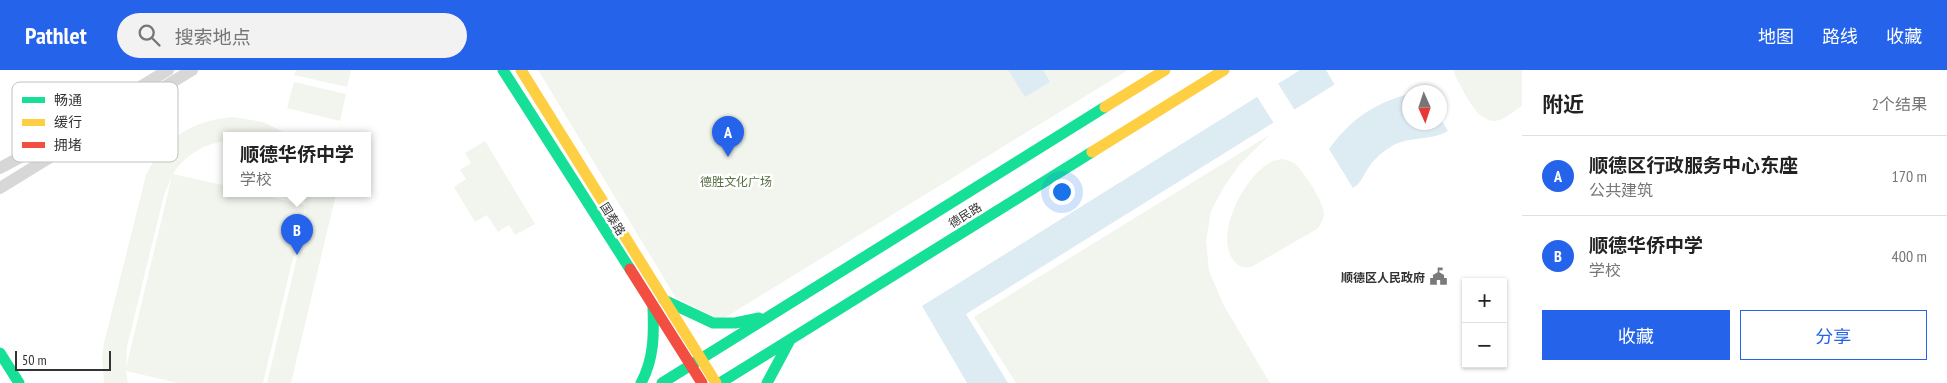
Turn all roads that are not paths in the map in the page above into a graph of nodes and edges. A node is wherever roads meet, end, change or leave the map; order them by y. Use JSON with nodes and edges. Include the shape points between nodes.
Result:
{"nodes":[{"id":1,"x":168,"y":70,"type":"edge"},
{"id":2,"x":192,"y":70,"type":"edge"},
{"id":3,"x":503,"y":70,"type":"edge"},
{"id":4,"x":521,"y":70,"type":"edge"},
{"id":5,"x":1165,"y":70,"type":"edge"},
{"id":6,"x":1224,"y":70,"type":"edge"},
{"id":7,"x":148,"y":82,"type":"edge"},
{"id":8,"x":172,"y":82,"type":"edge"},
{"id":9,"x":12,"y":162,"type":"edge"},
{"id":10,"x":42,"y":162,"type":"edge"},
{"id":11,"x":0,"y":168,"type":"edge"},
{"id":12,"x":0,"y":188,"type":"edge"},
{"id":13,"x":664,"y":300,"type":"junction"},
{"id":14,"x":653,"y":307,"type":"junction"},
{"id":15,"x":770,"y":316,"type":"junction"},
{"id":16,"x":792,"y":339,"type":"junction"},
{"id":17,"x":0,"y":353,"type":"edge"},
{"id":18,"x":702,"y":359,"type":"junction"},
{"id":19,"x":691,"y":365,"type":"junction"},
{"id":20,"x":19,"y":383,"type":"edge"},
{"id":21,"x":641,"y":383,"type":"edge"},
{"id":22,"x":662,"y":383,"type":"edge"},
{"id":23,"x":702,"y":383,"type":"edge"},
{"id":24,"x":716,"y":383,"type":"edge"},
{"id":25,"x":720,"y":383,"type":"edge"},
{"id":26,"x":766,"y":383,"type":"edge"}],
"edges":[{"from":1,"to":7,"type":"street"},
{"from":2,"to":8,"type":"street"},
{"from":3,"to":14,"type":"main road","name":"国泰路"},
{"from":4,"to":13,"type":"main road","name":"国泰路"},
{"from":5,"to":15,"type":"main road"},
{"from":6,"to":16,"type":"main road","name":"德民路"},
{"from":9,"to":11,"type":"street"},
{"from":10,"to":12,"type":"street"},
{"from":13,"to":15,"type":"main road","via":[[713,324]]},
{"from":13,"to":18,"type":"main road","name":"国泰路"},
{"from":14,"to":19,"type":"main road","name":"国泰路"},
{"from":14,"to":21,"type":"main road","via":[[652,356]]},
{"from":15,"to":18,"type":"main road"},
{"from":16,"to":25,"type":"main road","name":"德民路"},
{"from":16,"to":26,"type":"main road"},
{"from":17,"to":20,"type":"main road"},
{"from":18,"to":19,"type":"main road"},
{"from":18,"to":24,"type":"main road","name":"国泰路"},
{"from":19,"to":22,"type":"main road"},
{"from":19,"to":23,"type":"main road","name":"国泰路"}]}
